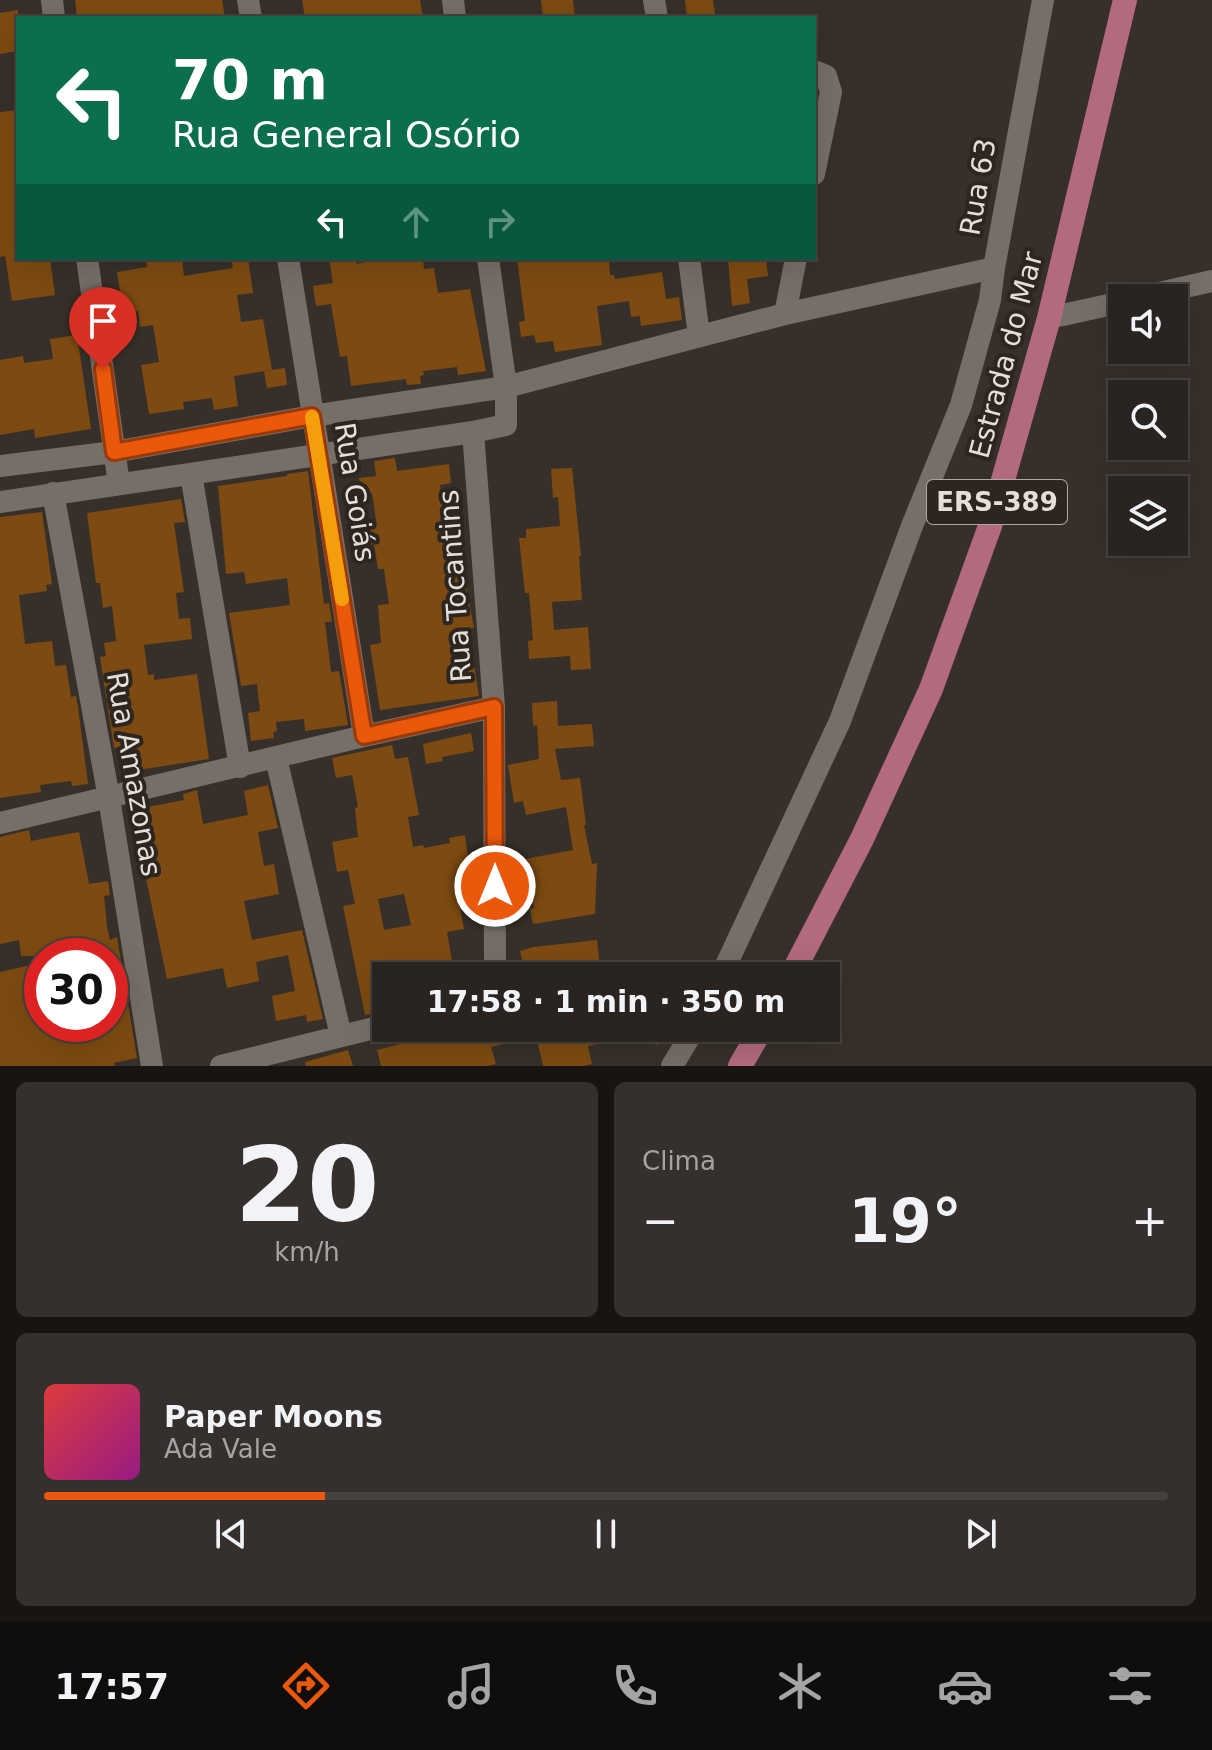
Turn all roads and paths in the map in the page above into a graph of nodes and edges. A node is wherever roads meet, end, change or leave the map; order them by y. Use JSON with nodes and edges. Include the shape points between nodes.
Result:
{"nodes":[{"id":1,"x":1043,"y":0,"type":"edge"},
{"id":2,"x":1125,"y":0,"type":"edge"},
{"id":3,"x":816,"y":72,"type":"edge"},
{"id":4,"x":816,"y":164,"type":"edge"},
{"id":5,"x":87,"y":260,"type":"edge"},
{"id":6,"x":288,"y":260,"type":"edge"},
{"id":7,"x":488,"y":260,"type":"edge"},
{"id":8,"x":689,"y":260,"type":"edge"},
{"id":9,"x":796,"y":260,"type":"edge"},
{"id":10,"x":994,"y":268,"type":"junction"},
{"id":11,"x":1212,"y":281,"type":"edge"},
{"id":12,"x":1188,"y":286,"type":"edge"},
{"id":13,"x":1108,"y":305,"type":"edge"},
{"id":14,"x":785,"y":314,"type":"junction"},
{"id":15,"x":1049,"y":318,"type":"junction"},
{"id":16,"x":699,"y":336,"type":"junction"},
{"id":17,"x":506,"y":387,"type":"junction"},
{"id":18,"x":312,"y":416,"type":"junction"},
{"id":19,"x":473,"y":432,"type":"junction"},
{"id":20,"x":114,"y":452,"type":"junction"},
{"id":21,"x":318,"y":454,"type":"junction"},
{"id":22,"x":0,"y":466,"type":"edge"},
{"id":23,"x":191,"y":474,"type":"junction"},
{"id":24,"x":119,"y":484,"type":"junction"},
{"id":25,"x":53,"y":493,"type":"junction"},
{"id":26,"x":0,"y":502,"type":"edge"},
{"id":27,"x":494,"y":707,"type":"junction"},
{"id":28,"x":364,"y":736,"type":"junction"},
{"id":29,"x":276,"y":758,"type":"junction"},
{"id":30,"x":240,"y":767,"type":"junction"},
{"id":31,"x":109,"y":798,"type":"junction"},
{"id":32,"x":0,"y":823,"type":"edge"},
{"id":33,"x":495,"y":962,"type":"edge"},
{"id":34,"x":728,"y":962,"type":"edge"},
{"id":35,"x":798,"y":962,"type":"edge"},
{"id":36,"x":372,"y":1028,"type":"edge"},
{"id":37,"x":341,"y":1036,"type":"junction"},
{"id":38,"x":687,"y":1042,"type":"edge"},
{"id":39,"x":754,"y":1042,"type":"edge"},
{"id":40,"x":152,"y":1066,"type":"edge"},
{"id":41,"x":221,"y":1066,"type":"edge"},
{"id":42,"x":672,"y":1066,"type":"edge"},
{"id":43,"x":740,"y":1066,"type":"edge"}],
"edges":[{"from":1,"to":10,"type":"street","name":"Rua 63"},
{"from":2,"to":15,"type":"main road","name":"Estrada do Mar","number":"ERS-389"},
{"from":3,"to":4,"type":"street","via":[[826,76],[831,92]]},
{"from":5,"to":20,"type":"street"},
{"from":6,"to":18,"type":"street","name":"Rua Goiás"},
{"from":7,"to":17,"type":"street"},
{"from":8,"to":16,"type":"street"},
{"from":9,"to":14,"type":"street"},
{"from":10,"to":14,"type":"street","name":"Rua 63"},
{"from":10,"to":34,"type":"street","via":[[961,405],[840,721]]},
{"from":11,"to":12,"type":"street"},
{"from":13,"to":15,"type":"street"},
{"from":14,"to":16,"type":"street","name":"Rua 63"},
{"from":15,"to":35,"type":"main road","name":"Estrada do Mar","number":"ERS-389","via":[[990,526],[931,689]]},
{"from":16,"to":17,"type":"street","name":"Rua 63"},
{"from":17,"to":18,"type":"street","name":"Rua 63"},
{"from":17,"to":19,"type":"street","via":[[506,425]]},
{"from":18,"to":20,"type":"street","name":"Rua 63"},
{"from":18,"to":21,"type":"street","name":"Rua Goiás"},
{"from":19,"to":21,"type":"street"},
{"from":19,"to":27,"type":"street","name":"Rua Tocantins"},
{"from":20,"to":22,"type":"street","name":"Rua 63"},
{"from":20,"to":24,"type":"street"},
{"from":21,"to":23,"type":"street"},
{"from":21,"to":28,"type":"street","name":"Rua Goiás"},
{"from":23,"to":24,"type":"street"},
{"from":23,"to":30,"type":"street"},
{"from":24,"to":25,"type":"street"},
{"from":25,"to":26,"type":"street"},
{"from":25,"to":31,"type":"street","name":"Rua Amazonas"},
{"from":27,"to":28,"type":"street"},
{"from":27,"to":33,"type":"street","name":"Rua Tocantins"},
{"from":28,"to":29,"type":"street"},
{"from":29,"to":30,"type":"street"},
{"from":29,"to":37,"type":"street"},
{"from":30,"to":31,"type":"street"},
{"from":31,"to":32,"type":"street"},
{"from":31,"to":40,"type":"street","name":"Rua Amazonas"},
{"from":36,"to":37,"type":"street"},
{"from":37,"to":41,"type":"street"},
{"from":38,"to":42,"type":"street"},
{"from":39,"to":43,"type":"main road"}]}
